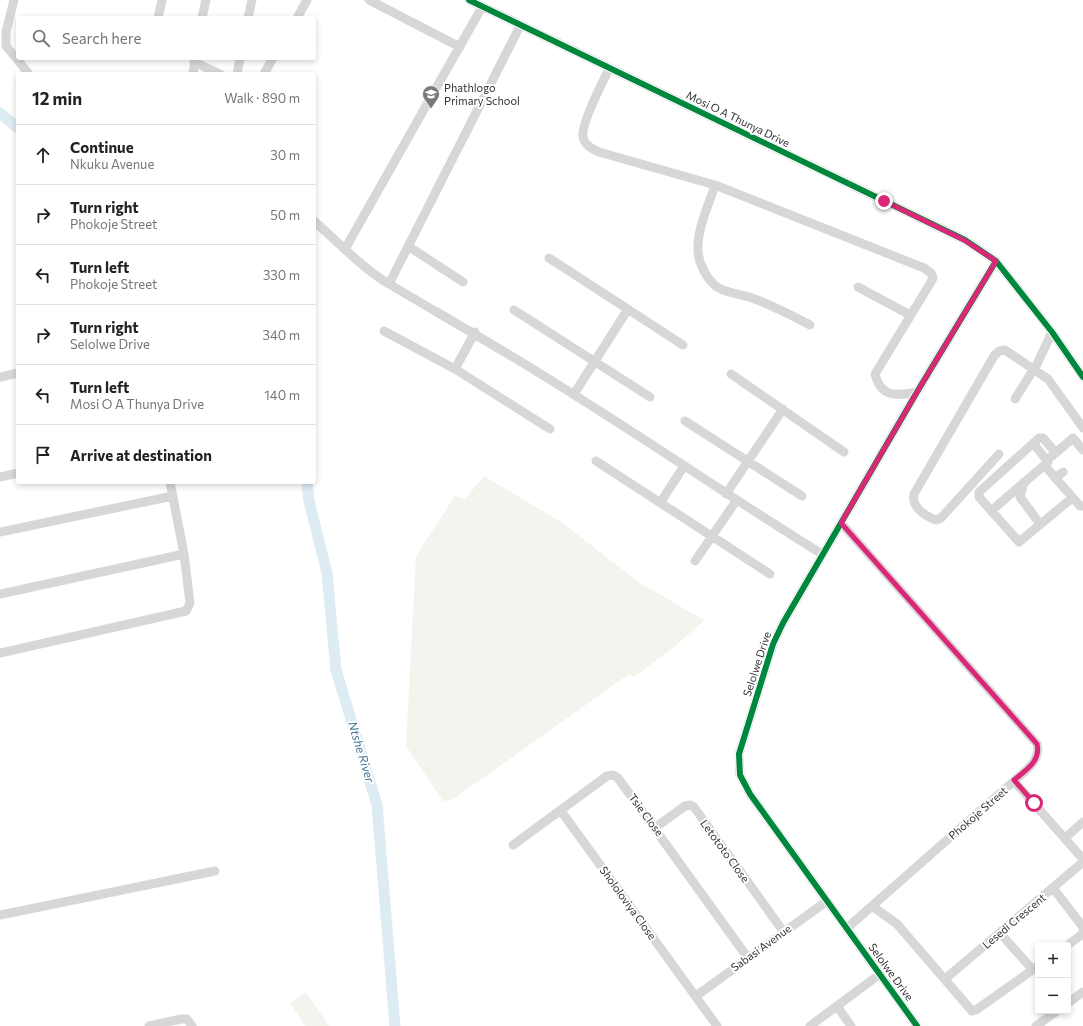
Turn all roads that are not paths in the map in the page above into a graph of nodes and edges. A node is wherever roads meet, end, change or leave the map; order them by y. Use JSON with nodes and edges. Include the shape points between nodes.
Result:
{"nodes":[{"id":1,"x":14,"y":0,"type":"edge"},
{"id":2,"x":162,"y":0,"type":"edge"},
{"id":3,"x":206,"y":0,"type":"edge"},
{"id":4,"x":252,"y":0,"type":"edge"},
{"id":5,"x":307,"y":0,"type":"edge"},
{"id":6,"x":368,"y":0,"type":"edge"},
{"id":7,"x":469,"y":0,"type":"edge"},
{"id":8,"x":482,"y":7,"type":"junction"},
{"id":9,"x":158,"y":16,"type":"edge"},
{"id":10,"x":202,"y":16,"type":"edge"},
{"id":11,"x":248,"y":16,"type":"edge"},
{"id":12,"x":298,"y":16,"type":"edge"},
{"id":13,"x":14,"y":19,"type":"edge"},
{"id":14,"x":520,"y":26,"type":"junction"},
{"id":15,"x":460,"y":47,"type":"junction"},
{"id":16,"x":16,"y":58,"type":"edge"},
{"id":17,"x":18,"y":60,"type":"edge"},
{"id":18,"x":194,"y":60,"type":"edge"},
{"id":19,"x":240,"y":60,"type":"edge"},
{"id":20,"x":273,"y":60,"type":"edge"},
{"id":21,"x":609,"y":68,"type":"junction"},
{"id":22,"x":27,"y":72,"type":"edge"},
{"id":23,"x":193,"y":72,"type":"edge"},
{"id":24,"x":216,"y":72,"type":"edge"},
{"id":25,"x":237,"y":72,"type":"edge"},
{"id":26,"x":265,"y":72,"type":"edge"},
{"id":27,"x":715,"y":185,"type":"junction"},
{"id":28,"x":316,"y":223,"type":"edge"},
{"id":29,"x":408,"y":246,"type":"junction"},
{"id":30,"x":345,"y":249,"type":"junction"},
{"id":31,"x":549,"y":258,"type":"dead end"},
{"id":32,"x":996,"y":261,"type":"junction"},
{"id":33,"x":463,"y":282,"type":"dead end"},
{"id":34,"x":389,"y":284,"type":"junction"},
{"id":35,"x":858,"y":287,"type":"dead end"},
{"id":36,"x":628,"y":309,"type":"junction"},
{"id":37,"x":514,"y":310,"type":"dead end"},
{"id":38,"x":910,"y":315,"type":"junction"},
{"id":39,"x":810,"y":325,"type":"dead end"},
{"id":40,"x":384,"y":331,"type":"dead end"},
{"id":41,"x":474,"y":332,"type":"junction"},
{"id":42,"x":1052,"y":332,"type":"junction"},
{"id":43,"x":683,"y":346,"type":"dead end"},
{"id":44,"x":595,"y":361,"type":"junction"},
{"id":45,"x":455,"y":369,"type":"junction"},
{"id":46,"x":1032,"y":369,"type":"junction"},
{"id":47,"x":16,"y":373,"type":"edge"},
{"id":48,"x":730,"y":374,"type":"dead end"},
{"id":49,"x":0,"y":377,"type":"edge"},
{"id":50,"x":1083,"y":377,"type":"edge"},
{"id":51,"x":917,"y":392,"type":"junction"},
{"id":52,"x":574,"y":394,"type":"junction"},
{"id":53,"x":650,"y":397,"type":"dead end"},
{"id":54,"x":1015,"y":399,"type":"dead end"},
{"id":55,"x":783,"y":409,"type":"junction"},
{"id":56,"x":685,"y":421,"type":"dead end"},
{"id":57,"x":1083,"y":429,"type":"edge"},
{"id":58,"x":550,"y":430,"type":"dead end"},
{"id":59,"x":1073,"y":438,"type":"junction"},
{"id":60,"x":1033,"y":443,"type":"junction"},
{"id":61,"x":1083,"y":450,"type":"edge"},
{"id":62,"x":844,"y":452,"type":"dead end"},
{"id":63,"x":1056,"y":452,"type":"junction"},
{"id":64,"x":999,"y":454,"type":"dead end"},
{"id":65,"x":596,"y":461,"type":"dead end"},
{"id":66,"x":747,"y":461,"type":"junction"},
{"id":67,"x":1046,"y":463,"type":"junction"},
{"id":68,"x":684,"y":466,"type":"junction"},
{"id":69,"x":1063,"y":472,"type":"dead end"},
{"id":70,"x":16,"y":473,"type":"edge"},
{"id":71,"x":0,"y":477,"type":"edge"},
{"id":72,"x":1055,"y":478,"type":"junction"},
{"id":73,"x":1024,"y":482,"type":"junction"},
{"id":74,"x":170,"y":484,"type":"edge"},
{"id":75,"x":726,"y":494,"type":"junction"},
{"id":76,"x":173,"y":496,"type":"junction"},
{"id":77,"x":802,"y":496,"type":"dead end"},
{"id":78,"x":1072,"y":498,"type":"junction"},
{"id":79,"x":736,"y":501,"type":"junction"},
{"id":80,"x":660,"y":503,"type":"junction"},
{"id":81,"x":1083,"y":506,"type":"edge"},
{"id":82,"x":991,"y":511,"type":"junction"},
{"id":83,"x":841,"y":523,"type":"junction"},
{"id":84,"x":1040,"y":524,"type":"junction"},
{"id":85,"x":0,"y":532,"type":"edge"},
{"id":86,"x":713,"y":535,"type":"junction"},
{"id":87,"x":184,"y":554,"type":"junction"},
{"id":88,"x":822,"y":554,"type":"junction"},
{"id":89,"x":695,"y":561,"type":"dead end"},
{"id":90,"x":770,"y":574,"type":"dead end"},
{"id":91,"x":0,"y":594,"type":"edge"},
{"id":92,"x":0,"y":653,"type":"edge"},
{"id":93,"x":1014,"y":780,"type":"junction"},
{"id":94,"x":561,"y":811,"type":"junction"},
{"id":95,"x":1083,"y":822,"type":"edge"},
{"id":96,"x":656,"y":827,"type":"junction"},
{"id":97,"x":1065,"y":838,"type":"junction"},
{"id":98,"x":513,"y":845,"type":"dead end"},
{"id":99,"x":1083,"y":860,"type":"edge"},
{"id":100,"x":214,"y":871,"type":"dead end"},
{"id":101,"x":1053,"y":888,"type":"junction"},
{"id":102,"x":827,"y":901,"type":"junction"},
{"id":103,"x":872,"y":906,"type":"junction"},
{"id":104,"x":0,"y":915,"type":"edge"},
{"id":105,"x":1083,"y":927,"type":"edge"},
{"id":106,"x":847,"y":928,"type":"junction"},
{"id":107,"x":1083,"y":931,"type":"edge"},
{"id":108,"x":783,"y":932,"type":"junction"},
{"id":109,"x":1000,"y":933,"type":"junction"},
{"id":110,"x":1071,"y":943,"type":"edge"},
{"id":111,"x":748,"y":958,"type":"junction"},
{"id":112,"x":1035,"y":967,"type":"edge"},
{"id":113,"x":1035,"y":969,"type":"edge"},
{"id":114,"x":880,"y":974,"type":"junction"},
{"id":115,"x":945,"y":979,"type":"junction"},
{"id":116,"x":1083,"y":992,"type":"edge"},
{"id":117,"x":696,"y":996,"type":"junction"},
{"id":118,"x":1071,"y":1001,"type":"edge"},
{"id":119,"x":837,"y":1006,"type":"junction"},
{"id":120,"x":1053,"y":1014,"type":"edge"},
{"id":121,"x":149,"y":1026,"type":"edge"},
{"id":122,"x":192,"y":1026,"type":"edge"},
{"id":123,"x":717,"y":1026,"type":"edge"},
{"id":124,"x":810,"y":1026,"type":"edge"},
{"id":125,"x":851,"y":1026,"type":"edge"},
{"id":126,"x":918,"y":1026,"type":"edge"},
{"id":127,"x":1036,"y":1026,"type":"edge"}],
"edges":[{"from":1,"to":13,"type":"street"},
{"from":2,"to":9,"type":"street"},
{"from":3,"to":10,"type":"street"},
{"from":4,"to":11,"type":"street"},
{"from":5,"to":12,"type":"street"},
{"from":6,"to":15,"type":"street"},
{"from":7,"to":8,"type":"street","name":"Mosi O A Thunya Drive"},
{"from":8,"to":14,"type":"street","name":"Mosi O A Thunya Drive"},
{"from":8,"to":15,"type":"street"},
{"from":13,"to":16,"type":"street","via":[[5,37],[6,46]]},
{"from":14,"to":21,"type":"street","name":"Mosi O A Thunya Drive"},
{"from":14,"to":29,"type":"street"},
{"from":15,"to":30,"type":"street"},
{"from":17,"to":22,"type":"street"},
{"from":18,"to":23,"type":"street"},
{"from":18,"to":24,"type":"street"},
{"from":19,"to":25,"type":"street"},
{"from":20,"to":26,"type":"street"},
{"from":21,"to":27,"type":"street","via":[[582,135],[590,148]]},
{"from":21,"to":32,"type":"street","name":"Mosi O A Thunya Drive","via":[[964,240]]},
{"from":27,"to":38,"type":"street","via":[[928,270],[933,278]]},
{"from":27,"to":39,"type":"street","via":[[698,239],[700,264],[719,288],[752,298]]},
{"from":28,"to":30,"type":"street"},
{"from":29,"to":33,"type":"street"},
{"from":29,"to":34,"type":"street"},
{"from":30,"to":34,"type":"street"},
{"from":31,"to":36,"type":"street"},
{"from":32,"to":42,"type":"street","name":"Mosi O A Thunya Drive"},
{"from":32,"to":51,"type":"street","name":"Selolwe Drive"},
{"from":34,"to":41,"type":"street"},
{"from":35,"to":38,"type":"street"},
{"from":36,"to":43,"type":"street"},
{"from":36,"to":44,"type":"street"},
{"from":37,"to":44,"type":"street"},
{"from":38,"to":51,"type":"street","via":[[875,374],[877,382],[892,395]]},
{"from":40,"to":45,"type":"street"},
{"from":41,"to":45,"type":"street"},
{"from":41,"to":52,"type":"street"},
{"from":42,"to":46,"type":"street","via":[[1037,364]]},
{"from":42,"to":50,"type":"street","name":"Mosi O A Thunya Drive"},
{"from":44,"to":52,"type":"street"},
{"from":44,"to":53,"type":"street"},
{"from":45,"to":58,"type":"street"},
{"from":46,"to":54,"type":"street"},
{"from":46,"to":57,"type":"street","via":[[1048,379]]},
{"from":46,"to":64,"type":"street","via":[[1005,350],[998,351],[914,494],[916,507],[936,520],[940,518]]},
{"from":47,"to":49,"type":"street"},
{"from":48,"to":55,"type":"street"},
{"from":51,"to":83,"type":"street","name":"Selolwe Drive"},
{"from":52,"to":68,"type":"street"},
{"from":55,"to":62,"type":"street"},
{"from":55,"to":66,"type":"street"},
{"from":56,"to":66,"type":"street"},
{"from":57,"to":59,"type":"street"},
{"from":59,"to":61,"type":"street"},
{"from":59,"to":63,"type":"street"},
{"from":60,"to":63,"type":"street","via":[[1041,437]]},
{"from":60,"to":67,"type":"street"},
{"from":60,"to":82,"type":"street","via":[[979,492],[979,497]]},
{"from":63,"to":67,"type":"street"},
{"from":65,"to":80,"type":"street"},
{"from":66,"to":75,"type":"street"},
{"from":66,"to":77,"type":"street"},
{"from":67,"to":72,"type":"street"},
{"from":67,"to":73,"type":"street"},
{"from":68,"to":75,"type":"street"},
{"from":68,"to":80,"type":"street"},
{"from":69,"to":72,"type":"street"},
{"from":70,"to":71,"type":"street"},
{"from":72,"to":78,"type":"street"},
{"from":73,"to":82,"type":"street"},
{"from":73,"to":84,"type":"street","via":[[1020,497]]},
{"from":74,"to":76,"type":"street"},
{"from":75,"to":79,"type":"street"},
{"from":76,"to":85,"type":"street"},
{"from":76,"to":87,"type":"street"},
{"from":78,"to":81,"type":"street"},
{"from":78,"to":84,"type":"street"},
{"from":79,"to":86,"type":"street"},
{"from":79,"to":88,"type":"street"},
{"from":80,"to":86,"type":"street"},
{"from":82,"to":84,"type":"street","via":[[1019,542]]},
{"from":83,"to":88,"type":"street","name":"Selolwe Drive"},
{"from":83,"to":93,"type":"street","name":"Phokoje Street","via":[[1037,744],[1039,752],[1036,759]]},
{"from":86,"to":89,"type":"street"},
{"from":86,"to":90,"type":"street"},
{"from":87,"to":91,"type":"street"},
{"from":87,"to":92,"type":"street","via":[[190,603],[186,611]]},
{"from":88,"to":102,"type":"street","name":"Selolwe Drive","via":[[778,633],[739,754],[739,765],[740,775],[750,794]]},
{"from":93,"to":97,"type":"street"},
{"from":93,"to":103,"type":"street","name":"Phokoje Street"},
{"from":94,"to":96,"type":"street","name":"Tsie Close","via":[[607,776],[613,776],[618,778]]},
{"from":94,"to":98,"type":"street","name":"Tsie Close"},
{"from":94,"to":117,"type":"street","name":"Shololoviya Close"},
{"from":95,"to":97,"type":"street"},
{"from":96,"to":108,"type":"street","name":"Letototo Close","via":[[685,806],[694,807]]},
{"from":96,"to":111,"type":"street","name":"Tsie Close"},
{"from":97,"to":99,"type":"street"},
{"from":99,"to":101,"type":"street","name":"Lesedi Crescent"},
{"from":100,"to":104,"type":"street"},
{"from":101,"to":105,"type":"street"},
{"from":101,"to":109,"type":"street","name":"Lesedi Crescent"},
{"from":102,"to":106,"type":"street","name":"Selolwe Drive"},
{"from":102,"to":108,"type":"street","name":"Sabasi Avenue"},
{"from":103,"to":106,"type":"street","name":"Phokoje Street"},
{"from":103,"to":115,"type":"street","via":[[897,924]]},
{"from":106,"to":114,"type":"street","name":"Selolwe Drive"},
{"from":107,"to":110,"type":"street"},
{"from":108,"to":111,"type":"street","name":"Sabasi Avenue"},
{"from":109,"to":112,"type":"street"},
{"from":109,"to":115,"type":"street","name":"Lesedi Crescent"},
{"from":111,"to":117,"type":"street","name":"Sabasi Avenue"},
{"from":113,"to":115,"type":"street","via":[[972,1011]]},
{"from":114,"to":119,"type":"street"},
{"from":114,"to":126,"type":"street","name":"Selolwe Drive"},
{"from":116,"to":118,"type":"street"},
{"from":117,"to":123,"type":"street","name":"Shololoviya Close"},
{"from":119,"to":124,"type":"street"},
{"from":119,"to":125,"type":"street"},
{"from":120,"to":127,"type":"street"},
{"from":121,"to":122,"type":"street","via":[[181,1019],[187,1019]]}]}
